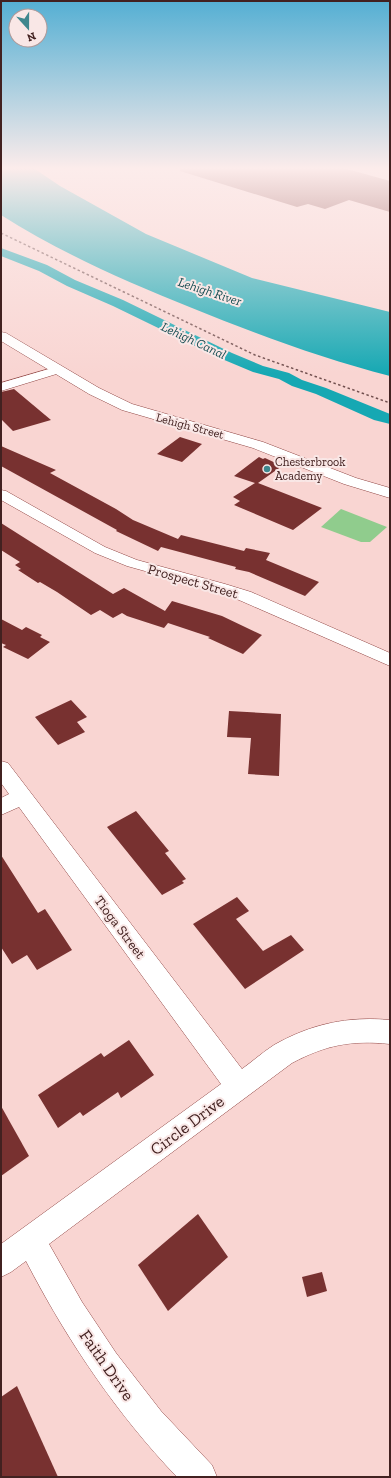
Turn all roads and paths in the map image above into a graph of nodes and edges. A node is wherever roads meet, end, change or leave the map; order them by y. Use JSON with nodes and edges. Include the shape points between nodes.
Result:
{"nodes":[{"id":1,"x":1,"y":336,"type":"edge"},
{"id":2,"x":58,"y":370,"type":"junction"},
{"id":3,"x":1,"y":387,"type":"edge"},
{"id":4,"x":1,"y":494,"type":"edge"},
{"id":5,"x":390,"y":494,"type":"edge"},
{"id":6,"x":390,"y":660,"type":"edge"},
{"id":7,"x":1,"y":768,"type":"edge"},
{"id":8,"x":22,"y":796,"type":"junction"},
{"id":9,"x":1,"y":807,"type":"edge"},
{"id":10,"x":390,"y":1032,"type":"edge"},
{"id":11,"x":239,"y":1086,"type":"junction"},
{"id":12,"x":31,"y":1240,"type":"junction"},
{"id":13,"x":1,"y":1262,"type":"edge"},
{"id":14,"x":200,"y":1477,"type":"edge"}],
"edges":[{"from":1,"to":2,"type":"street","name":"Lehigh Street"},
{"from":2,"to":3,"type":"street"},
{"from":2,"to":5,"type":"street","name":"Lehigh Street","via":[[127,407],[258,445]]},
{"from":4,"to":6,"type":"street","name":"Prospect Street","via":[[100,550],[132,563],[245,596]]},
{"from":7,"to":8,"type":"street","name":"Tioga Street"},
{"from":8,"to":9,"type":"street"},
{"from":8,"to":11,"type":"street","name":"Tioga Street"},
{"from":10,"to":11,"type":"street","name":"Circle Drive","via":[[369,1029],[334,1033],[310,1040],[283,1054]]},
{"from":11,"to":12,"type":"street","name":"Circle Drive"},
{"from":12,"to":13,"type":"street","name":"Circle Drive"},
{"from":12,"to":14,"type":"street","name":"Faith Drive","via":[[76,1321],[125,1392]]}]}
